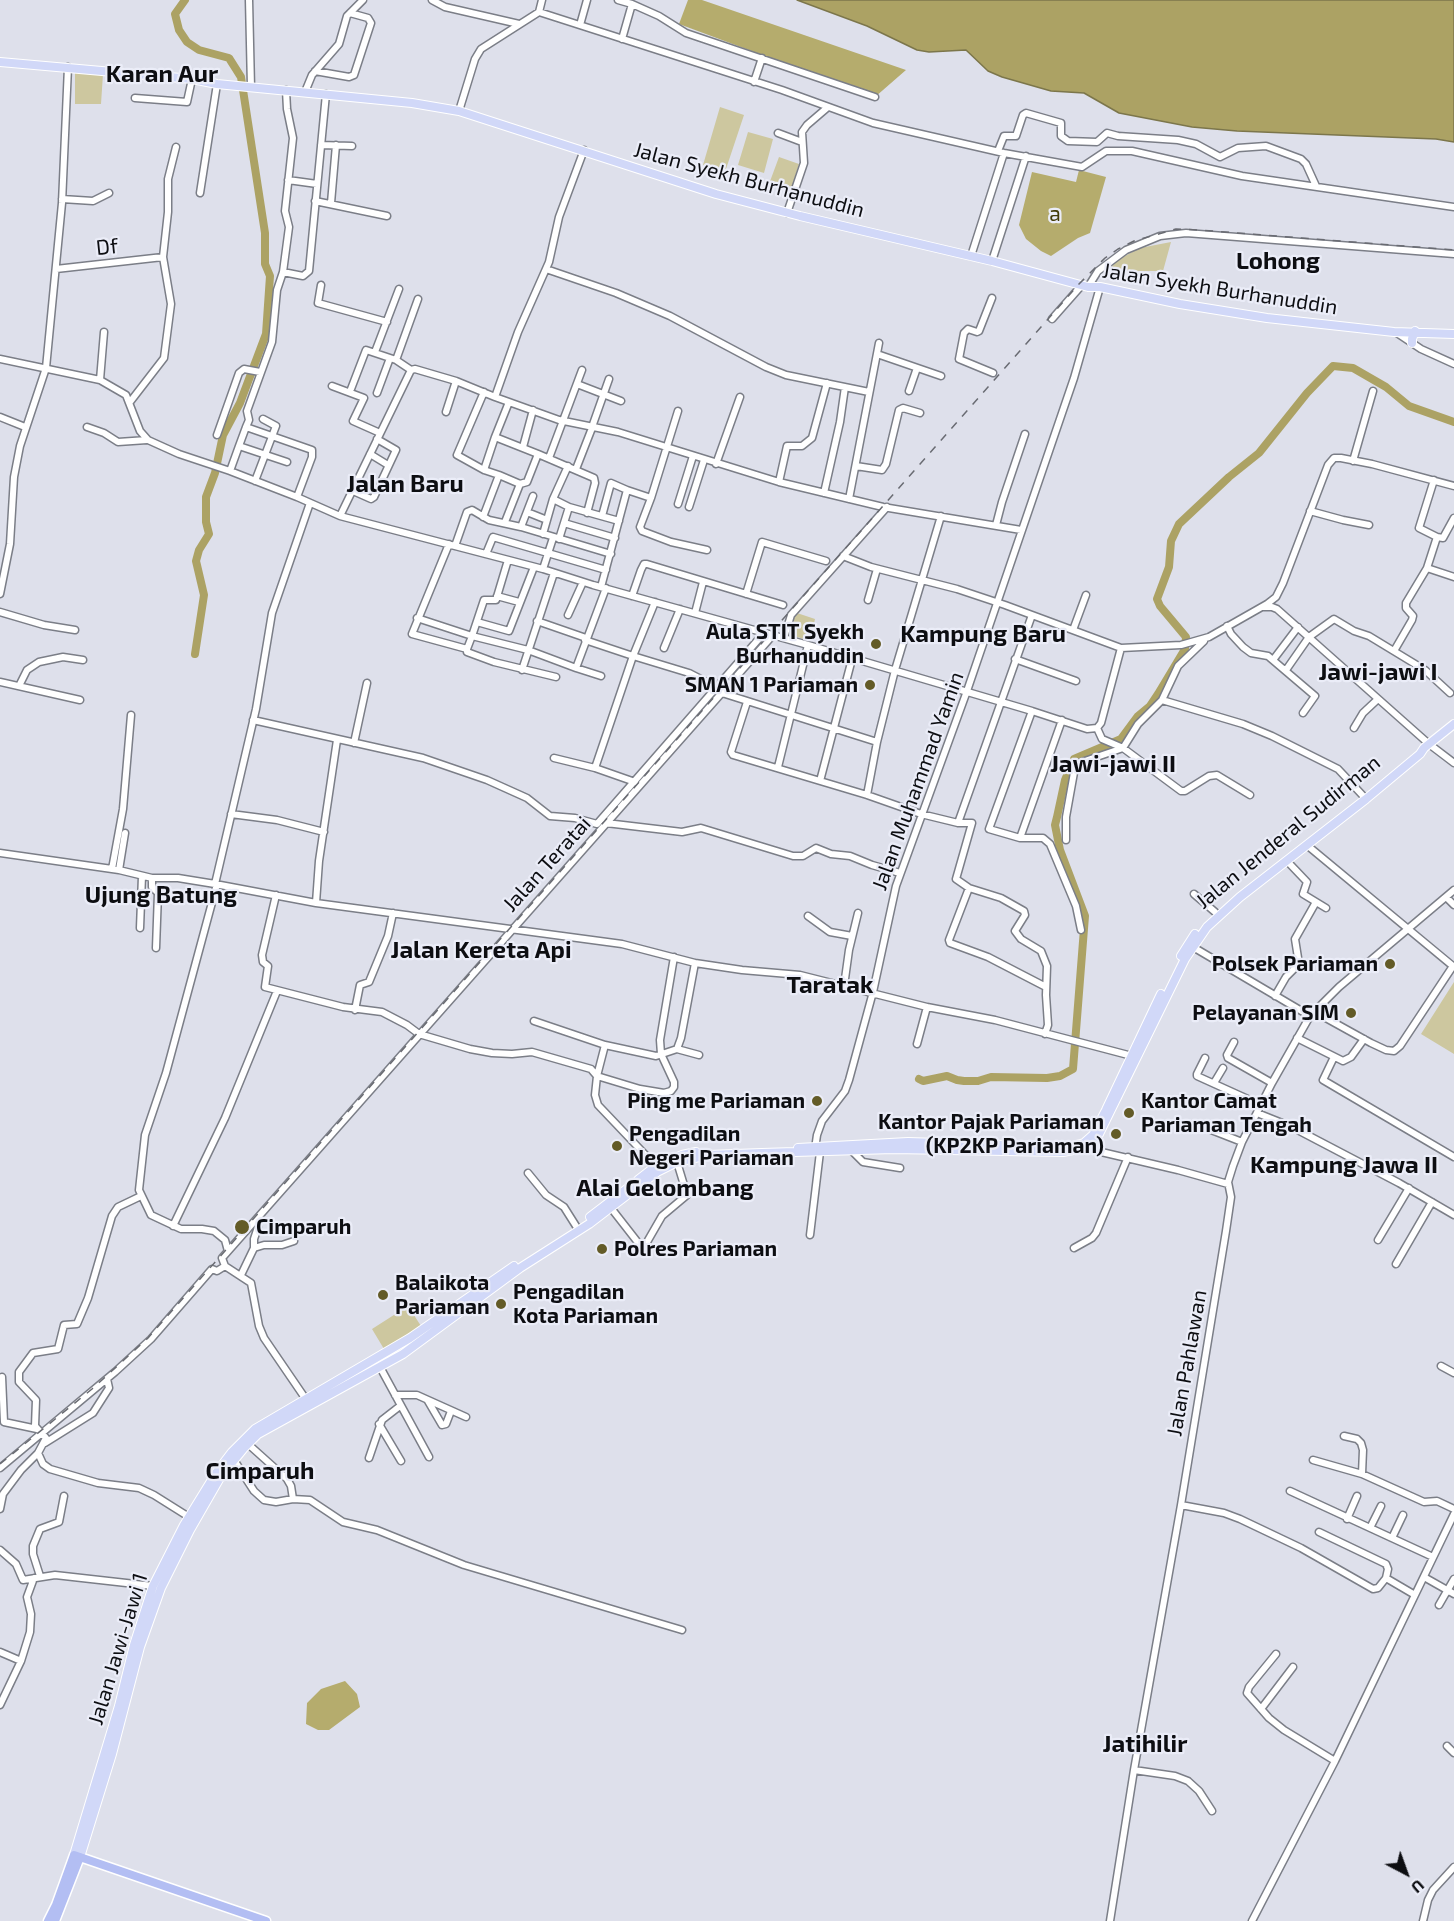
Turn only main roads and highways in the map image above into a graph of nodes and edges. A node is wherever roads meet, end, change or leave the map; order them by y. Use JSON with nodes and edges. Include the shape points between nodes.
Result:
{"nodes":[{"id":1,"x":0,"y":62,"type":"edge"},
{"id":2,"x":1415,"y":332,"type":"junction"},
{"id":3,"x":1454,"y":334,"type":"edge"},
{"id":4,"x":1412,"y":343,"type":"road end"},
{"id":5,"x":1454,"y":724,"type":"edge"},
{"id":6,"x":1364,"y":797,"type":"junction"},
{"id":7,"x":1268,"y":872,"type":"junction"},
{"id":8,"x":1168,"y":986,"type":"junction"},
{"id":9,"x":1118,"y":1090,"type":"junction"},
{"id":10,"x":908,"y":1146,"type":"junction"},
{"id":11,"x":817,"y":1151,"type":"junction"},
{"id":12,"x":729,"y":1152,"type":"junction"},
{"id":13,"x":637,"y":1184,"type":"junction"},
{"id":14,"x":557,"y":1242,"type":"junction"},
{"id":15,"x":474,"y":1297,"type":"junction"},
{"id":16,"x":410,"y":1338,"type":"junction"},
{"id":17,"x":398,"y":1346,"type":"junction"},
{"id":18,"x":415,"y":1347,"type":"junction"},
{"id":19,"x":404,"y":1354,"type":"junction"},
{"id":20,"x":339,"y":1384,"type":"junction"},
{"id":21,"x":257,"y":1431,"type":"junction"},
{"id":22,"x":175,"y":1550,"type":"junction"},
{"id":23,"x":137,"y":1646,"type":"junction"},
{"id":24,"x":77,"y":1856,"type":"junction"},
{"id":25,"x":48,"y":1921,"type":"edge"},
{"id":26,"x":55,"y":1921,"type":"edge"},
{"id":27,"x":266,"y":1921,"type":"edge"}],
"edges":[{"from":1,"to":2,"type":"main road","name":"Jalan Syekh Burhanuddin","via":[[192,79],[459,111],[680,183],[787,213],[1085,286],[1258,317]]},
{"from":2,"to":3,"type":"main road","name":"Jalan Syekh Burhanuddin"},
{"from":2,"to":4,"type":"main road"},
{"from":5,"to":6,"type":"main road","name":"Jalan Jenderal Sudirman","via":[[1417,750]]},
{"from":6,"to":7,"type":"main road","name":"Jalan Jenderal Sudirman"},
{"from":6,"to":7,"type":"main road","name":"Jalan Jenderal Sudirman","via":[[1308,846]]},
{"from":7,"to":8,"type":"main road","name":"Jalan Jenderal Sudirman","via":[[1200,936]]},
{"from":7,"to":8,"type":"main road","name":"Jalan Jenderal Sudirman","via":[[1215,912],[1188,944]]},
{"from":8,"to":9,"type":"main road","name":"Jalan Jenderal Sudirman"},
{"from":8,"to":9,"type":"main road","name":"Jalan Jenderal Sudirman"},
{"from":9,"to":10,"type":"main road","name":"Jalan Jenderal Sudirman","via":[[1088,1145]]},
{"from":10,"to":11,"type":"main road"},
{"from":10,"to":11,"type":"main road"},
{"from":11,"to":12,"type":"main road"},
{"from":12,"to":13,"type":"main road","via":[[677,1162]]},
{"from":12,"to":13,"type":"main road","via":[[691,1153],[656,1166]]},
{"from":13,"to":14,"type":"main road"},
{"from":13,"to":14,"type":"main road","via":[[611,1208]]},
{"from":14,"to":15,"type":"main road"},
{"from":15,"to":16,"type":"main road","name":"Jalan Jawi-Jawi 1"},
{"from":15,"to":18,"type":"main road","name":"Jalan Jawi-Jawi 1"},
{"from":16,"to":17,"type":"main road","name":"Jalan Jawi-Jawi 1"},
{"from":16,"to":18,"type":"main road"},
{"from":17,"to":19,"type":"main road"},
{"from":17,"to":20,"type":"main road","name":"Jalan Jawi-Jawi 1"},
{"from":18,"to":19,"type":"main road","name":"Jalan Jawi-Jawi 1"},
{"from":19,"to":20,"type":"main road","name":"Jalan Jawi-Jawi 1"},
{"from":20,"to":21,"type":"main road","name":"Jalan Jawi-Jawi 1"},
{"from":20,"to":21,"type":"main road","name":"Jalan Jawi-Jawi 1","via":[[305,1398]]},
{"from":21,"to":22,"type":"main road","name":"Jalan Jawi-Jawi 1","via":[[221,1476]]},
{"from":21,"to":22,"type":"main road","name":"Jalan Jawi-Jawi 1","via":[[232,1452],[216,1473],[189,1517]]},
{"from":22,"to":23,"type":"main road","name":"Jalan Jawi-Jawi 1"},
{"from":22,"to":23,"type":"main road","name":"Jalan Jawi-Jawi 1","via":[[153,1586]]},
{"from":23,"to":24,"type":"main road"},
{"from":24,"to":25,"type":"highway"},
{"from":24,"to":26,"type":"highway"},
{"from":24,"to":27,"type":"highway"}]}
